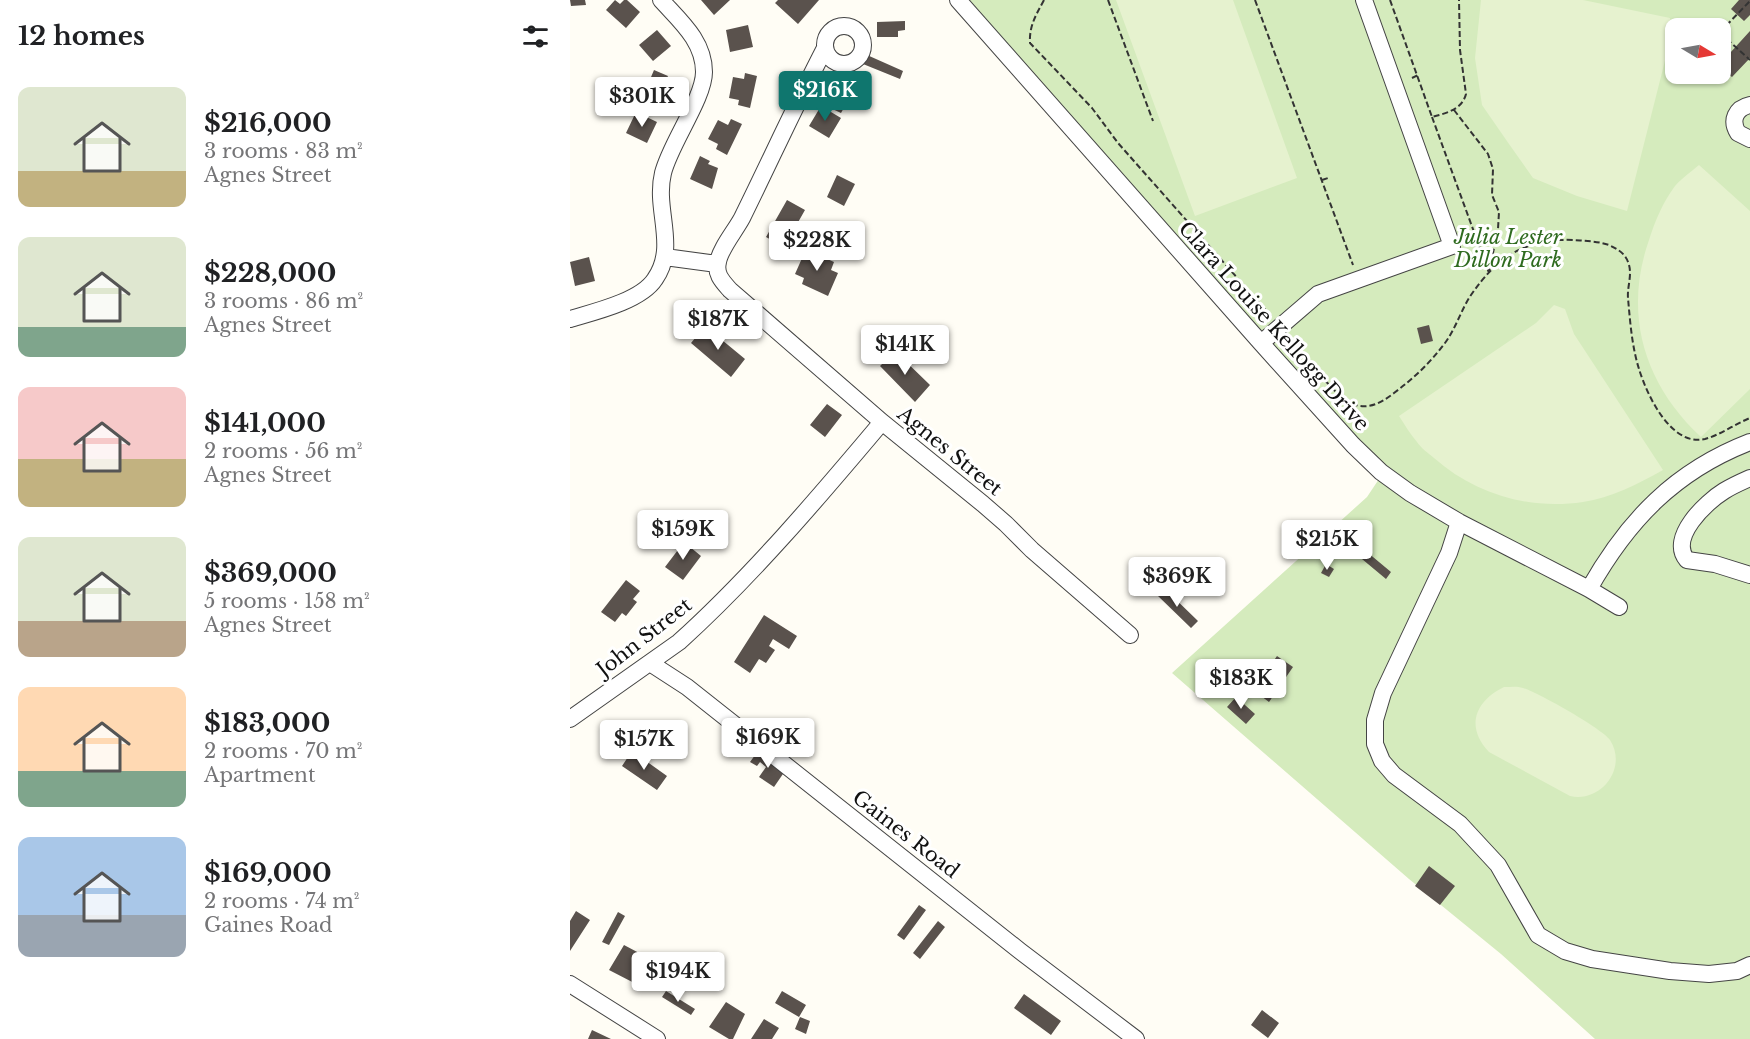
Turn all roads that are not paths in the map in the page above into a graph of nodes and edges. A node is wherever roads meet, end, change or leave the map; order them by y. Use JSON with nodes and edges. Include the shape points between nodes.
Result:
{"nodes":[{"id":1,"x":661,"y":0,"type":"edge"},
{"id":2,"x":958,"y":0,"type":"edge"},
{"id":3,"x":1364,"y":0,"type":"edge"},
{"id":4,"x":825,"y":48,"type":"dead end"},
{"id":5,"x":1750,"y":105,"type":"edge"},
{"id":6,"x":1750,"y":139,"type":"edge"},
{"id":7,"x":665,"y":257,"type":"junction"},
{"id":8,"x":717,"y":264,"type":"junction"},
{"id":9,"x":570,"y":319,"type":"edge"},
{"id":10,"x":1261,"y":344,"type":"junction"},
{"id":11,"x":882,"y":422,"type":"junction"},
{"id":12,"x":1750,"y":442,"type":"edge"},
{"id":13,"x":1750,"y":478,"type":"edge"},
{"id":14,"x":1459,"y":522,"type":"junction"},
{"id":15,"x":1750,"y":575,"type":"edge"},
{"id":16,"x":1589,"y":589,"type":"junction"},
{"id":17,"x":1619,"y":607,"type":"dead end"},
{"id":18,"x":1130,"y":635,"type":"dead end"},
{"id":19,"x":650,"y":663,"type":"junction"},
{"id":20,"x":570,"y":718,"type":"edge"},
{"id":21,"x":1750,"y":965,"type":"edge"},
{"id":22,"x":570,"y":984,"type":"edge"},
{"id":23,"x":657,"y":1039,"type":"edge"},
{"id":24,"x":1136,"y":1039,"type":"edge"}],
"edges":[{"from":1,"to":7,"type":"street","via":[[691,32],[704,72],[701,89],[663,172],[660,195]]},
{"from":2,"to":10,"type":"street","name":"Clara Louise Kellogg Drive"},
{"from":3,"to":10,"type":"street","via":[[1452,246],[1318,294]]},
{"from":4,"to":8,"type":"street"},
{"from":5,"to":6,"type":"street","via":[[1738,111],[1734,122],[1738,133]]},
{"from":7,"to":8,"type":"street"},
{"from":7,"to":9,"type":"street","via":[[647,288],[633,297]]},
{"from":8,"to":11,"type":"street","name":"Agnes Street","via":[[717,272],[730,290]]},
{"from":10,"to":14,"type":"street","name":"Clara Louise Kellogg Drive","via":[[1381,472]]},
{"from":11,"to":18,"type":"street","name":"Agnes Street","via":[[1006,524]]},
{"from":11,"to":19,"type":"street","name":"John Street","via":[[746,576],[679,642]]},
{"from":12,"to":16,"type":"street","via":[[1695,469],[1661,494],[1635,522]]},
{"from":13,"to":15,"type":"street","via":[[1724,491],[1700,510],[1688,526],[1682,544],[1687,560]]},
{"from":14,"to":16,"type":"street","name":"Clara Louise Kellogg Drive"},
{"from":14,"to":21,"type":"street","via":[[1449,553],[1383,693],[1375,720],[1375,744],[1382,761],[1394,775],[1460,824],[1498,865],[1538,935],[1564,951],[1680,972],[1709,974],[1737,971]]},
{"from":16,"to":17,"type":"street","name":"Clara Louise Kellogg Drive"},
{"from":19,"to":20,"type":"street","name":"John Street"},
{"from":19,"to":24,"type":"street","name":"Gaines Road","via":[[687,687]]},
{"from":22,"to":23,"type":"street"}]}
